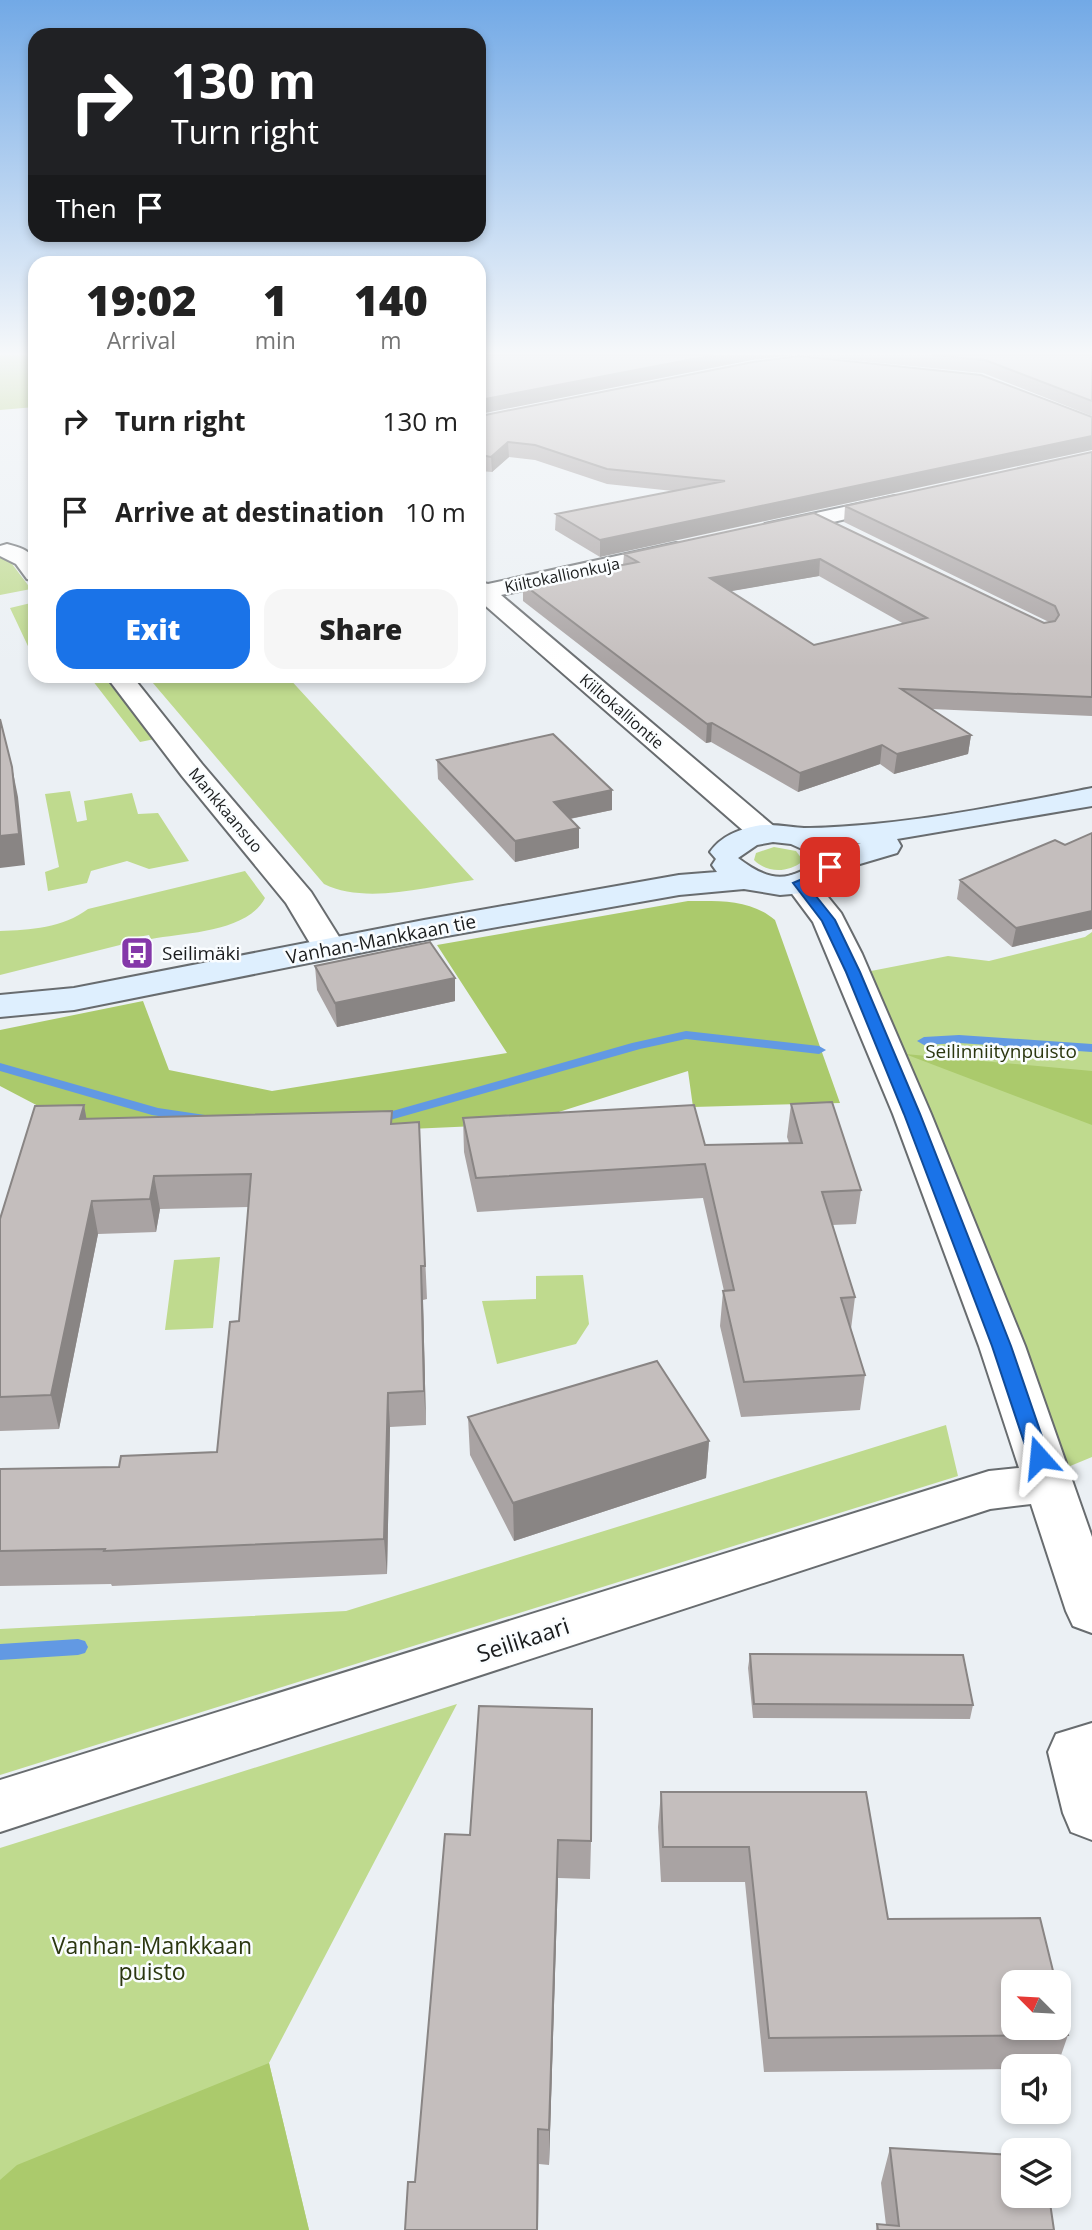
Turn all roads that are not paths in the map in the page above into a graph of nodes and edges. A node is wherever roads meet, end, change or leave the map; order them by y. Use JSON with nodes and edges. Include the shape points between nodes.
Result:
{"nodes":[{"id":1,"x":917,"y":497,"type":"edge"},
{"id":2,"x":816,"y":519,"type":"junction"},
{"id":3,"x":749,"y":534,"type":"edge"},
{"id":4,"x":851,"y":536,"type":"edge"},
{"id":5,"x":695,"y":545,"type":"edge"},
{"id":6,"x":7,"y":551,"type":"dead end"},
{"id":7,"x":28,"y":564,"type":"edge"},
{"id":8,"x":486,"y":590,"type":"edge"},
{"id":9,"x":486,"y":595,"type":"edge"},
{"id":10,"x":124,"y":683,"type":"edge"},
{"id":11,"x":1092,"y":797,"type":"edge"},
{"id":12,"x":925,"y":828,"type":"junction"},
{"id":13,"x":765,"y":834,"type":"junction"},
{"id":14,"x":802,"y":837,"type":"junction"},
{"id":15,"x":726,"y":852,"type":"junction"},
{"id":16,"x":815,"y":875,"type":"junction"},
{"id":17,"x":747,"y":879,"type":"junction"},
{"id":18,"x":323,"y":937,"type":"junction"},
{"id":19,"x":8,"y":1004,"type":"edge"},
{"id":20,"x":1048,"y":1483,"type":"junction"},
{"id":21,"x":1092,"y":1611,"type":"edge"},
{"id":22,"x":1092,"y":1748,"type":"edge"},
{"id":23,"x":0,"y":1806,"type":"edge"},
{"id":24,"x":1092,"y":1813,"type":"edge"}],
"edges":[{"from":1,"to":2,"type":"street"},
{"from":2,"to":3,"type":"street"},
{"from":2,"to":4,"type":"street"},
{"from":5,"to":8,"type":"street","name":"Kiiltokallionkuja"},
{"from":6,"to":7,"type":"street"},
{"from":9,"to":13,"type":"street","name":"Kiiltokalliontie"},
{"from":10,"to":18,"type":"street","name":"Mankkaansuo","via":[[300,899]]},
{"from":11,"to":12,"type":"main road"},
{"from":12,"to":14,"type":"main road"},
{"from":12,"to":16,"type":"main road"},
{"from":13,"to":14,"type":"main road"},
{"from":13,"to":15,"type":"main road","name":"Vanhan-Mankkaan tie","via":[[734,842]]},
{"from":14,"to":16,"type":"main road","via":[[820,846],[829,858]]},
{"from":15,"to":17,"type":"main road","via":[[728,866]]},
{"from":15,"to":18,"type":"main road","name":"Vanhan-Mankkaan tie"},
{"from":16,"to":17,"type":"main road","name":"Vanhan-Mankkaan tie","via":[[770,885]]},
{"from":16,"to":20,"type":"street","via":[[829,920],[912,1114],[1002,1346]]},
{"from":17,"to":18,"type":"main road","name":"Vanhan-Mankkaan tie"},
{"from":18,"to":19,"type":"main road","name":"Vanhan-Mankkaan tie","via":[[74,999]]},
{"from":20,"to":21,"type":"street"},
{"from":20,"to":23,"type":"street","name":"Seilikaari","via":[[989,1490]]},
{"from":22,"to":24,"type":"street","via":[[1076,1752]]}]}
